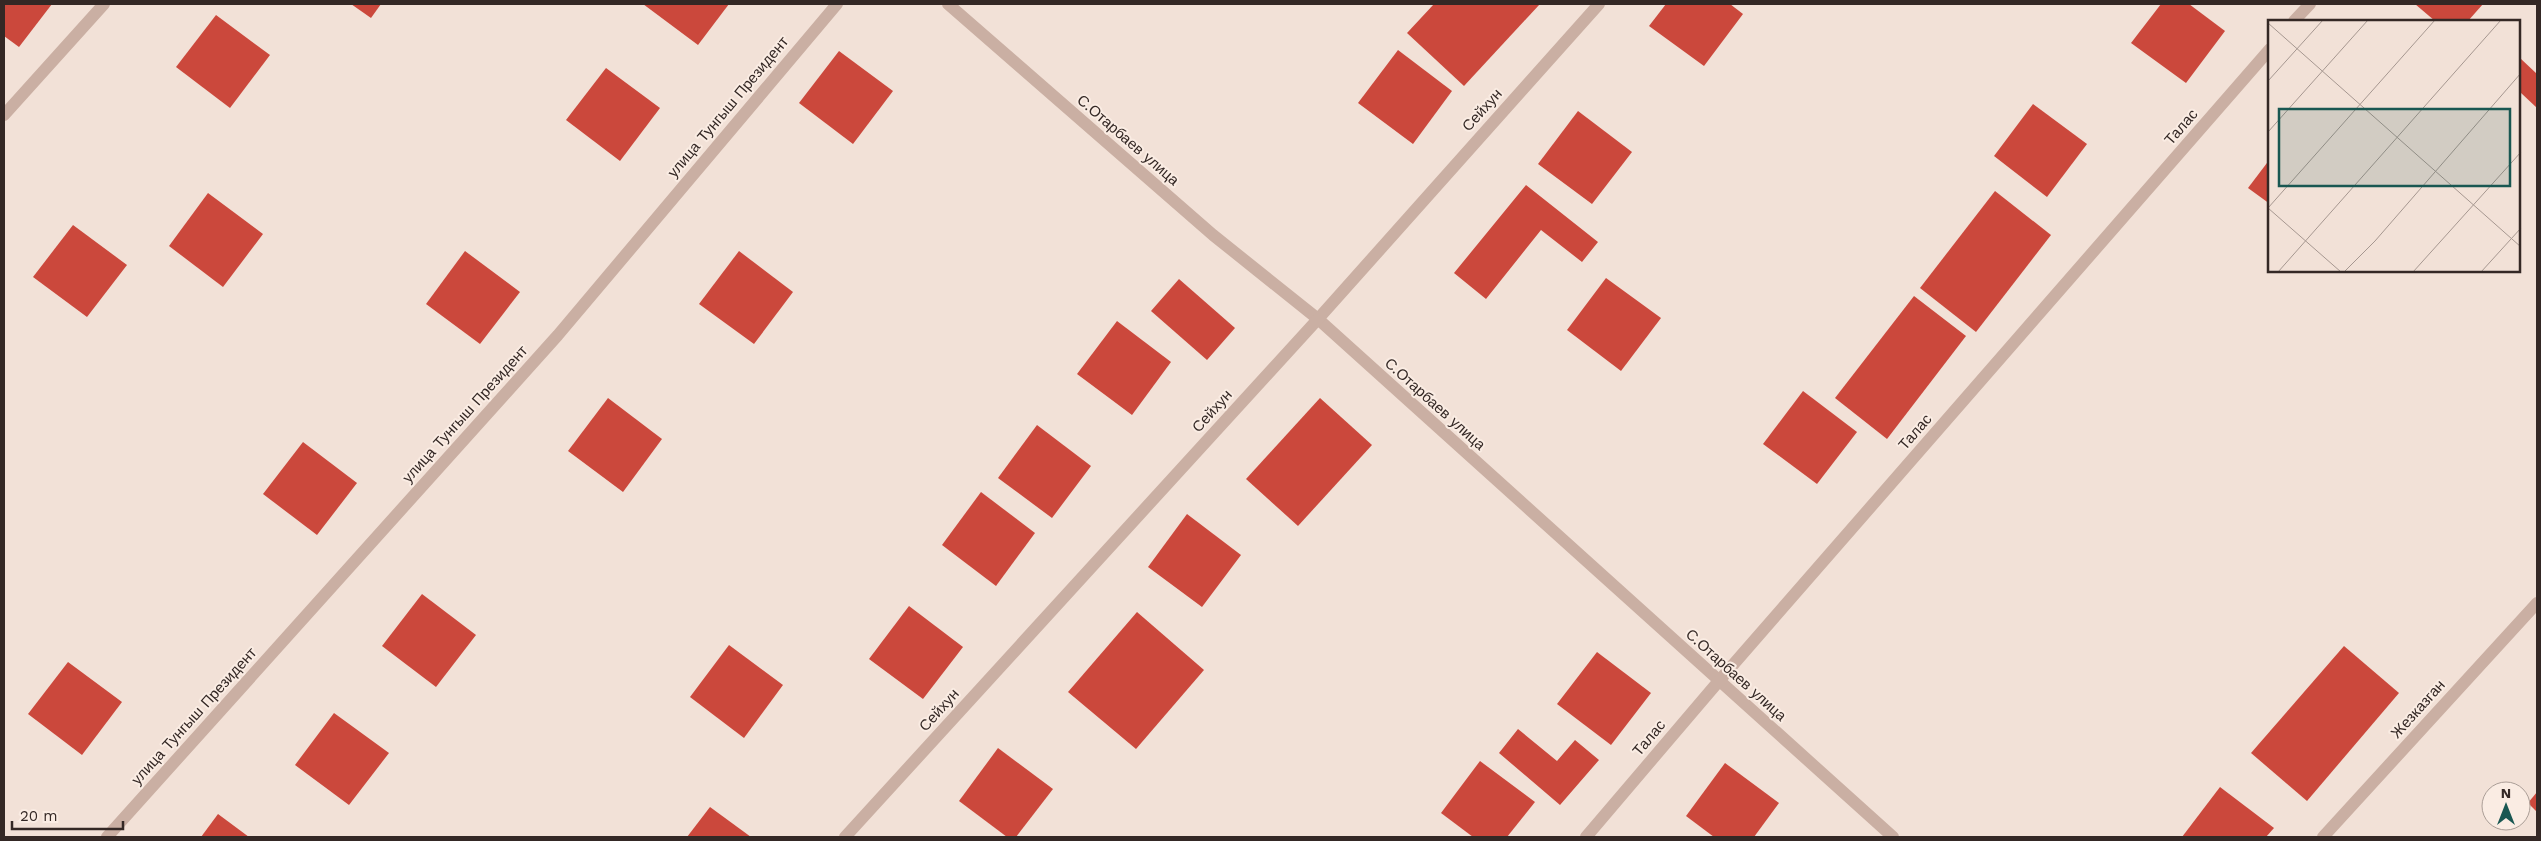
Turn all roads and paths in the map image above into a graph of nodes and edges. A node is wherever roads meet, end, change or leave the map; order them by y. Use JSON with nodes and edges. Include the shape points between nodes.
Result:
{"nodes":[{"id":1,"x":104,"y":4,"type":"edge"},
{"id":2,"x":837,"y":4,"type":"edge"},
{"id":3,"x":948,"y":4,"type":"edge"},
{"id":4,"x":1599,"y":4,"type":"edge"},
{"id":5,"x":2310,"y":4,"type":"edge"},
{"id":6,"x":2295,"y":20,"type":"edge"},
{"id":7,"x":2268,"y":52,"type":"edge"},
{"id":8,"x":4,"y":115,"type":"edge"},
{"id":9,"x":1318,"y":319,"type":"junction"},
{"id":10,"x":2537,"y":603,"type":"edge"},
{"id":11,"x":1718,"y":682,"type":"junction"},
{"id":12,"x":107,"y":837,"type":"edge"},
{"id":13,"x":845,"y":837,"type":"edge"},
{"id":14,"x":1586,"y":837,"type":"edge"},
{"id":15,"x":1893,"y":837,"type":"edge"},
{"id":16,"x":2323,"y":837,"type":"edge"}],
"edges":[{"from":1,"to":8,"type":"street"},
{"from":2,"to":12,"type":"street","name":"улица Тунгыш Президент","via":[[558,335]]},
{"from":3,"to":9,"type":"street","name":"С.Отарбаев улица","via":[[1212,235]]},
{"from":4,"to":9,"type":"street","name":"Сейхун"},
{"from":5,"to":6,"type":"street"},
{"from":7,"to":11,"type":"street","name":"Талас"},
{"from":9,"to":11,"type":"street","name":"С.Отарбаев улица"},
{"from":9,"to":13,"type":"street","name":"Сейхун"},
{"from":10,"to":16,"type":"street","name":"Жезказган"},
{"from":11,"to":14,"type":"street","name":"Талас"},
{"from":11,"to":15,"type":"street","name":"С.Отарбаев улица"}]}
